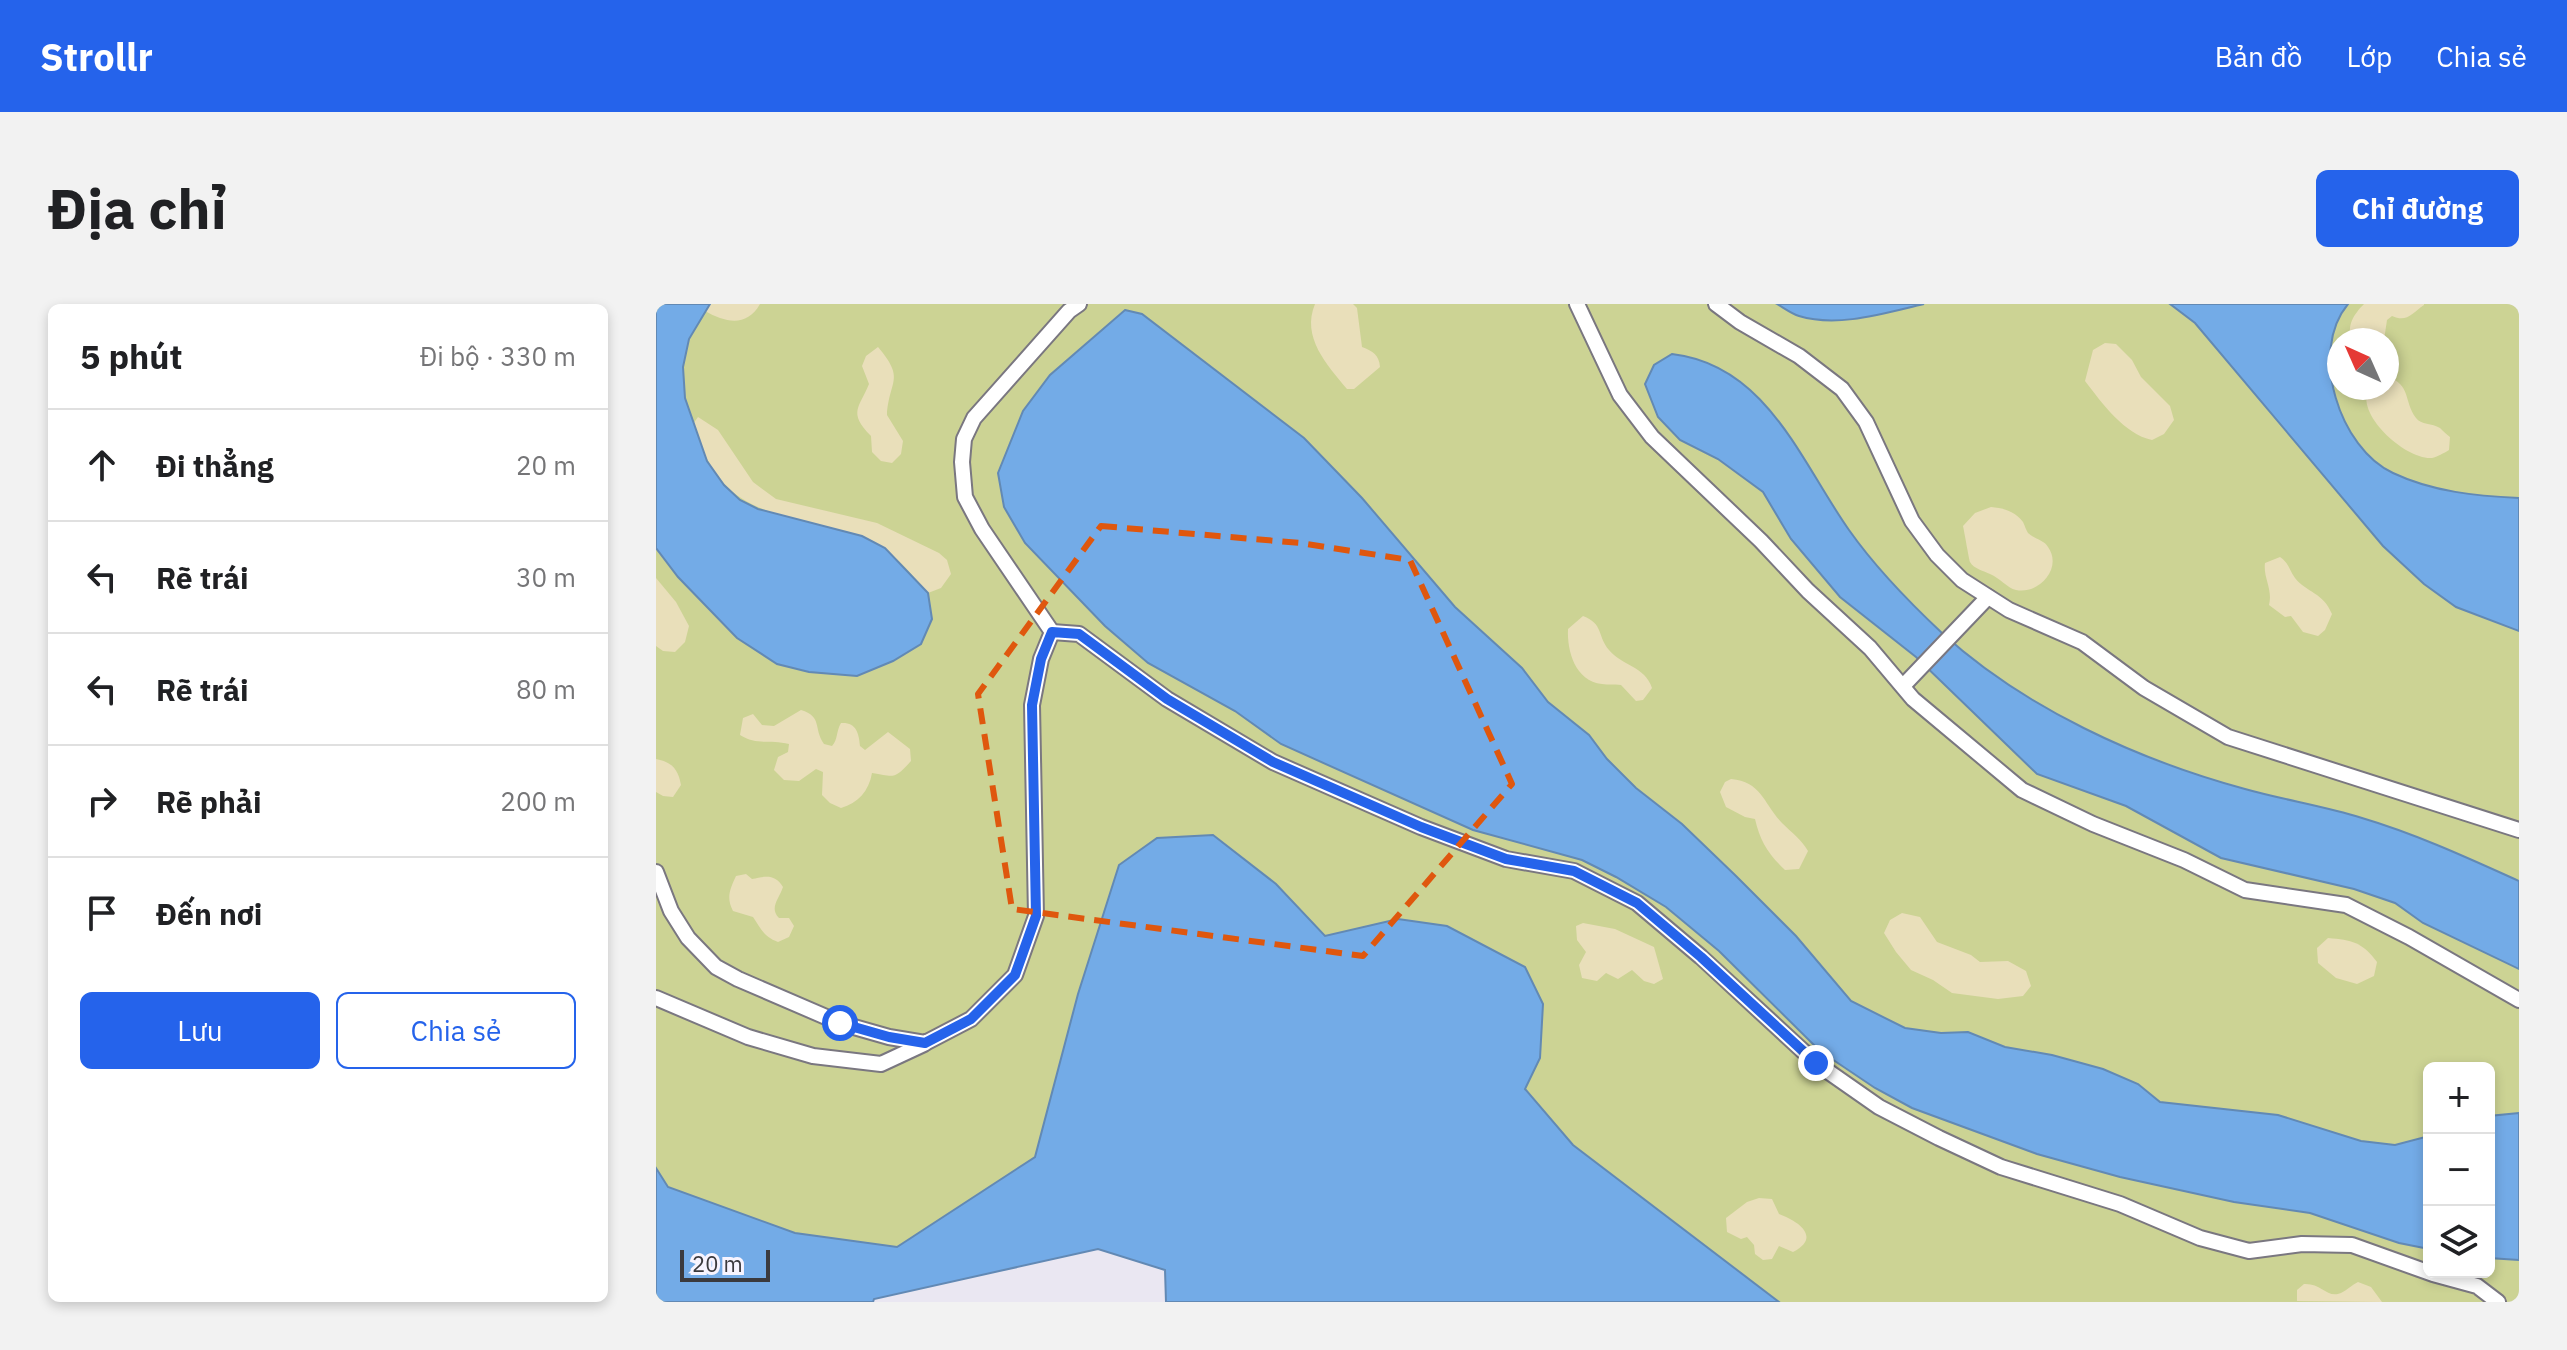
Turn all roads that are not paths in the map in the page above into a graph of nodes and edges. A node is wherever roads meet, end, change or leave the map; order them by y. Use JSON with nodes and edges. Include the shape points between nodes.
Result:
{"nodes":[{"id":1,"x":1079,"y":304,"type":"edge"},
{"id":2,"x":1577,"y":304,"type":"edge"},
{"id":3,"x":1716,"y":304,"type":"edge"},
{"id":4,"x":1985,"y":599,"type":"junction"},
{"id":5,"x":1052,"y":632,"type":"junction"},
{"id":6,"x":1906,"y":682,"type":"junction"},
{"id":7,"x":2519,"y":830,"type":"edge"},
{"id":8,"x":656,"y":872,"type":"edge"},
{"id":9,"x":656,"y":998,"type":"edge"},
{"id":10,"x":2519,"y":1000,"type":"edge"},
{"id":11,"x":925,"y":1043,"type":"junction"},
{"id":12,"x":2498,"y":1302,"type":"edge"}],
"edges":[{"from":1,"to":5,"type":"lane","via":[[974,418],[964,439],[962,462],[965,497]]},
{"from":2,"to":6,"type":"lane","via":[[1620,395],[1652,437]]},
{"from":3,"to":4,"type":"lane","via":[[1842,389],[1866,422],[1912,521],[1937,555]]},
{"from":4,"to":6,"type":"lane"},
{"from":4,"to":7,"type":"lane","via":[[2082,642],[2144,688],[2228,737]]},
{"from":5,"to":11,"type":"lane","via":[[1032,705],[1036,916],[1015,975],[971,1019]]},
{"from":5,"to":12,"type":"lane","via":[[1079,634],[1167,699],[1273,762],[1421,827],[1506,859],[1574,871],[1637,903],[1816,1063],[1879,1107],[2001,1167],[2249,1251],[2352,1245],[2477,1286]]},
{"from":6,"to":10,"type":"lane","via":[[1913,699],[2022,790],[2245,890],[2346,905]]},
{"from":8,"to":11,"type":"lane","via":[[688,938],[716,967],[840,1023]]},
{"from":9,"to":11,"type":"lane","via":[[748,1037],[813,1056],[881,1064]]}]}
